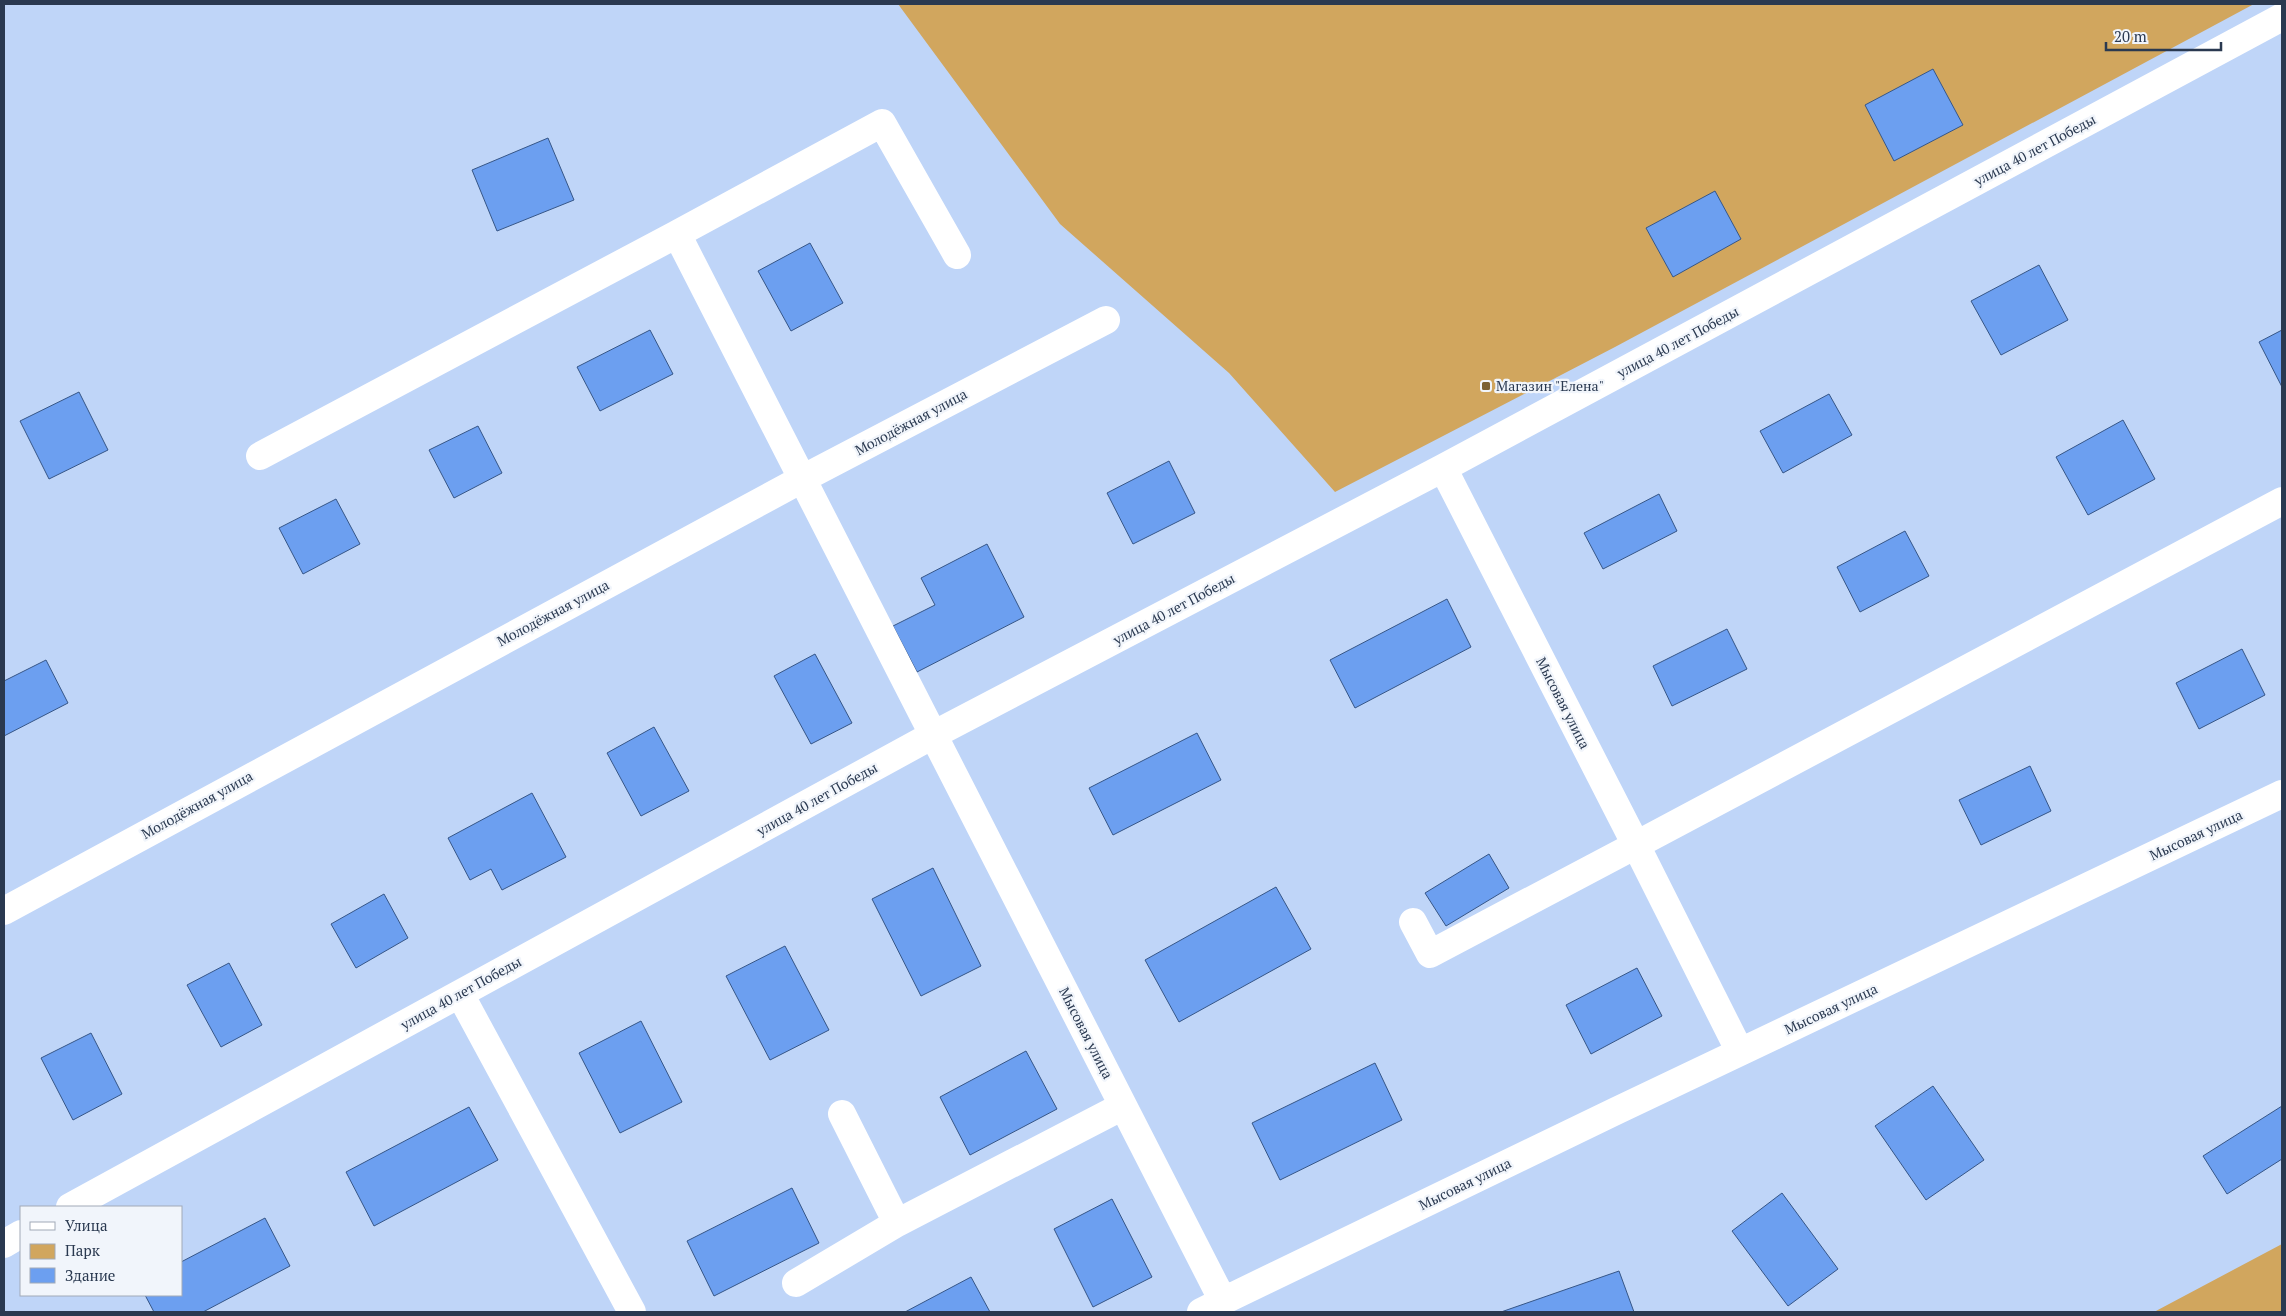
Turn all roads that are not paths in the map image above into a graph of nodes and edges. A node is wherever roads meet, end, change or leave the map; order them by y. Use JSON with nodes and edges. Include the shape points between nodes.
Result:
{"nodes":[{"id":1,"x":2282,"y":17,"type":"edge"},
{"id":2,"x":677,"y":234,"type":"junction"},
{"id":3,"x":957,"y":255,"type":"dead end"},
{"id":4,"x":1106,"y":320,"type":"dead end"},
{"id":5,"x":260,"y":456,"type":"dead end"},
{"id":6,"x":1443,"y":468,"type":"junction"},
{"id":7,"x":802,"y":479,"type":"junction"},
{"id":8,"x":2282,"y":501,"type":"edge"},
{"id":9,"x":933,"y":735,"type":"junction"},
{"id":10,"x":2282,"y":794,"type":"edge"},
{"id":11,"x":1636,"y":845,"type":"junction"},
{"id":12,"x":4,"y":911,"type":"edge"},
{"id":13,"x":1413,"y":922,"type":"dead end"},
{"id":14,"x":460,"y":994,"type":"junction"},
{"id":15,"x":1740,"y":1052,"type":"junction"},
{"id":16,"x":1123,"y":1106,"type":"junction"},
{"id":17,"x":842,"y":1114,"type":"dead end"},
{"id":18,"x":72,"y":1206,"type":"edge"},
{"id":19,"x":897,"y":1223,"type":"junction"},
{"id":20,"x":20,"y":1235,"type":"edge"},
{"id":21,"x":4,"y":1244,"type":"edge"},
{"id":22,"x":796,"y":1283,"type":"dead end"},
{"id":23,"x":1212,"y":1306,"type":"edge"},
{"id":24,"x":632,"y":1312,"type":"edge"}],
"edges":[{"from":1,"to":6,"type":"street","name":"улица 40 лет Победы"},
{"from":2,"to":3,"type":"street","via":[[882,123]]},
{"from":2,"to":5,"type":"street"},
{"from":2,"to":7,"type":"street","name":"Мысовая улица"},
{"from":4,"to":7,"type":"street","name":"Молодёжная улица"},
{"from":6,"to":9,"type":"street","name":"улица 40 лет Победы"},
{"from":6,"to":11,"type":"street","name":"Мысовая улица"},
{"from":7,"to":9,"type":"street","name":"Мысовая улица"},
{"from":7,"to":12,"type":"street","name":"Молодёжная улица"},
{"from":8,"to":11,"type":"street"},
{"from":9,"to":14,"type":"street","name":"улица 40 лет Победы"},
{"from":9,"to":16,"type":"street","name":"Мысовая улица"},
{"from":10,"to":15,"type":"street","name":"Мысовая улица"},
{"from":11,"to":13,"type":"street","via":[[1430,954]]},
{"from":11,"to":15,"type":"street","name":"Мысовая улица"},
{"from":14,"to":18,"type":"street","name":"улица 40 лет Победы"},
{"from":14,"to":24,"type":"street"},
{"from":15,"to":23,"type":"street","name":"Мысовая улица"},
{"from":16,"to":19,"type":"street"},
{"from":16,"to":23,"type":"street","name":"Мысовая улица"},
{"from":17,"to":19,"type":"street"},
{"from":19,"to":22,"type":"street"},
{"from":20,"to":21,"type":"street"}]}
